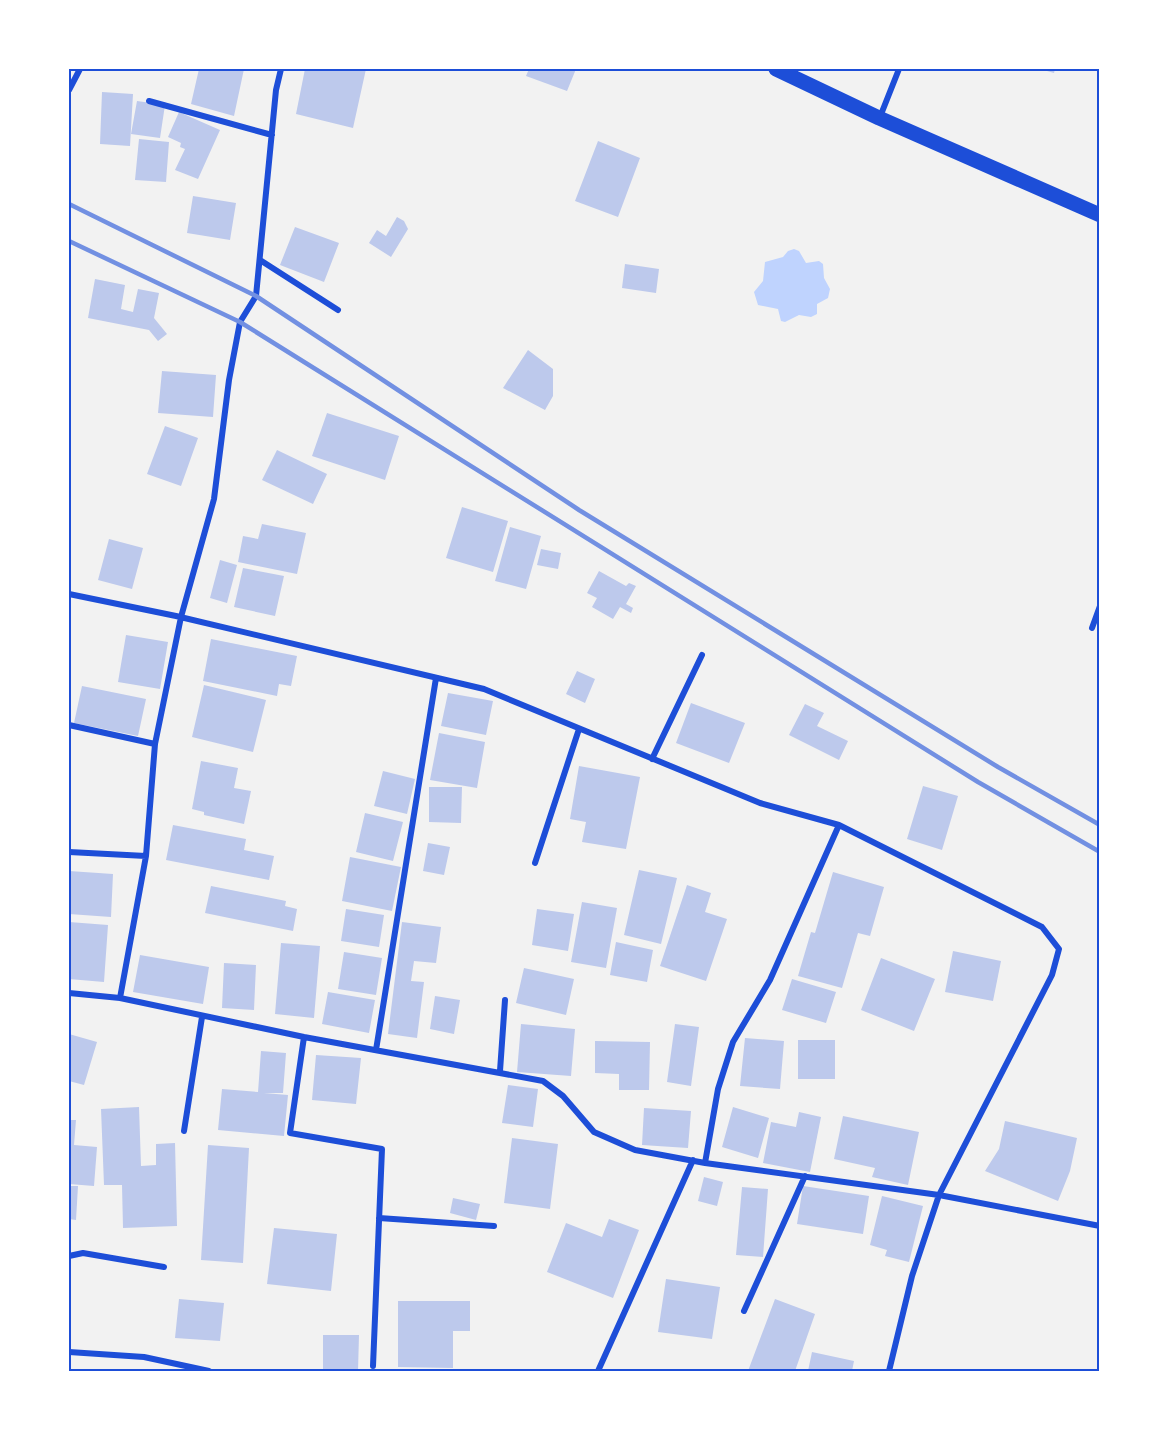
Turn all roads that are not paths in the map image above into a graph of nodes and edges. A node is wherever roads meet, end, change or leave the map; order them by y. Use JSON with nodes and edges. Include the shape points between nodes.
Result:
{"nodes":[{"id":1,"x":81,"y":69,"type":"edge"},
{"id":2,"x":281,"y":69,"type":"edge"},
{"id":3,"x":776,"y":69,"type":"edge"},
{"id":4,"x":899,"y":69,"type":"edge"},
{"id":5,"x":69,"y":90,"type":"edge"},
{"id":6,"x":149,"y":100,"type":"dead end"},
{"id":7,"x":879,"y":118,"type":"junction"},
{"id":8,"x":272,"y":135,"type":"junction"},
{"id":9,"x":1100,"y":215,"type":"edge"},
{"id":10,"x":260,"y":260,"type":"junction"},
{"id":11,"x":338,"y":310,"type":"dead end"},
{"id":12,"x":69,"y":594,"type":"edge"},
{"id":13,"x":1100,"y":606,"type":"edge"},
{"id":14,"x":181,"y":617,"type":"junction"},
{"id":15,"x":1092,"y":628,"type":"dead end"},
{"id":16,"x":702,"y":655,"type":"dead end"},
{"id":17,"x":436,"y":678,"type":"junction"},
{"id":18,"x":69,"y":725,"type":"edge"},
{"id":19,"x":579,"y":729,"type":"junction"},
{"id":20,"x":155,"y":744,"type":"junction"},
{"id":21,"x":652,"y":759,"type":"junction"},
{"id":22,"x":839,"y":825,"type":"junction"},
{"id":23,"x":69,"y":852,"type":"edge"},
{"id":24,"x":146,"y":856,"type":"junction"},
{"id":25,"x":535,"y":863,"type":"dead end"},
{"id":26,"x":69,"y":993,"type":"edge"},
{"id":27,"x":120,"y":998,"type":"junction"},
{"id":28,"x":505,"y":1000,"type":"dead end"},
{"id":29,"x":202,"y":1017,"type":"junction"},
{"id":30,"x":304,"y":1037,"type":"junction"},
{"id":31,"x":376,"y":1050,"type":"junction"},
{"id":32,"x":500,"y":1071,"type":"junction"},
{"id":33,"x":184,"y":1131,"type":"dead end"},
{"id":34,"x":693,"y":1160,"type":"junction"},
{"id":35,"x":705,"y":1163,"type":"junction"},
{"id":36,"x":805,"y":1176,"type":"junction"},
{"id":37,"x":939,"y":1195,"type":"junction"},
{"id":38,"x":379,"y":1218,"type":"junction"},
{"id":39,"x":494,"y":1226,"type":"dead end"},
{"id":40,"x":1100,"y":1226,"type":"edge"},
{"id":41,"x":69,"y":1256,"type":"edge"},
{"id":42,"x":164,"y":1267,"type":"dead end"},
{"id":43,"x":744,"y":1311,"type":"dead end"},
{"id":44,"x":69,"y":1353,"type":"edge"},
{"id":45,"x":373,"y":1366,"type":"dead end"},
{"id":46,"x":209,"y":1371,"type":"edge"},
{"id":47,"x":598,"y":1371,"type":"edge"},
{"id":48,"x":889,"y":1371,"type":"edge"}],
"edges":[{"from":1,"to":5,"type":"street"},
{"from":2,"to":8,"type":"street"},
{"from":3,"to":7,"type":"main road"},
{"from":4,"to":7,"type":"street"},
{"from":6,"to":8,"type":"street"},
{"from":7,"to":9,"type":"main road"},
{"from":8,"to":10,"type":"street"},
{"from":10,"to":11,"type":"street"},
{"from":10,"to":14,"type":"street","via":[[256,296],[240,322],[214,499]]},
{"from":12,"to":14,"type":"street"},
{"from":13,"to":15,"type":"street"},
{"from":14,"to":17,"type":"street"},
{"from":14,"to":20,"type":"street"},
{"from":16,"to":21,"type":"street"},
{"from":17,"to":19,"type":"street","via":[[484,689]]},
{"from":17,"to":31,"type":"street"},
{"from":18,"to":20,"type":"street"},
{"from":19,"to":21,"type":"street"},
{"from":19,"to":25,"type":"street"},
{"from":20,"to":24,"type":"street"},
{"from":21,"to":22,"type":"street","via":[[760,803]]},
{"from":22,"to":35,"type":"street","via":[[770,980],[733,1042],[718,1089]]},
{"from":22,"to":37,"type":"street","via":[[1042,927],[1059,949],[1052,975]]},
{"from":23,"to":24,"type":"street"},
{"from":24,"to":27,"type":"street"},
{"from":26,"to":27,"type":"street"},
{"from":27,"to":29,"type":"street"},
{"from":28,"to":32,"type":"street"},
{"from":29,"to":30,"type":"street"},
{"from":29,"to":33,"type":"street"},
{"from":30,"to":31,"type":"street"},
{"from":30,"to":38,"type":"street","via":[[290,1133],[382,1149]]},
{"from":31,"to":32,"type":"street"},
{"from":32,"to":34,"type":"street","via":[[543,1081],[563,1096],[594,1132],[635,1150]]},
{"from":34,"to":35,"type":"street"},
{"from":34,"to":47,"type":"street"},
{"from":35,"to":36,"type":"street"},
{"from":36,"to":37,"type":"street"},
{"from":36,"to":43,"type":"street"},
{"from":37,"to":40,"type":"street"},
{"from":37,"to":48,"type":"street","via":[[912,1276]]},
{"from":38,"to":39,"type":"street"},
{"from":38,"to":45,"type":"street"},
{"from":41,"to":42,"type":"street","via":[[83,1253]]},
{"from":44,"to":46,"type":"street","via":[[144,1357]]}]}
